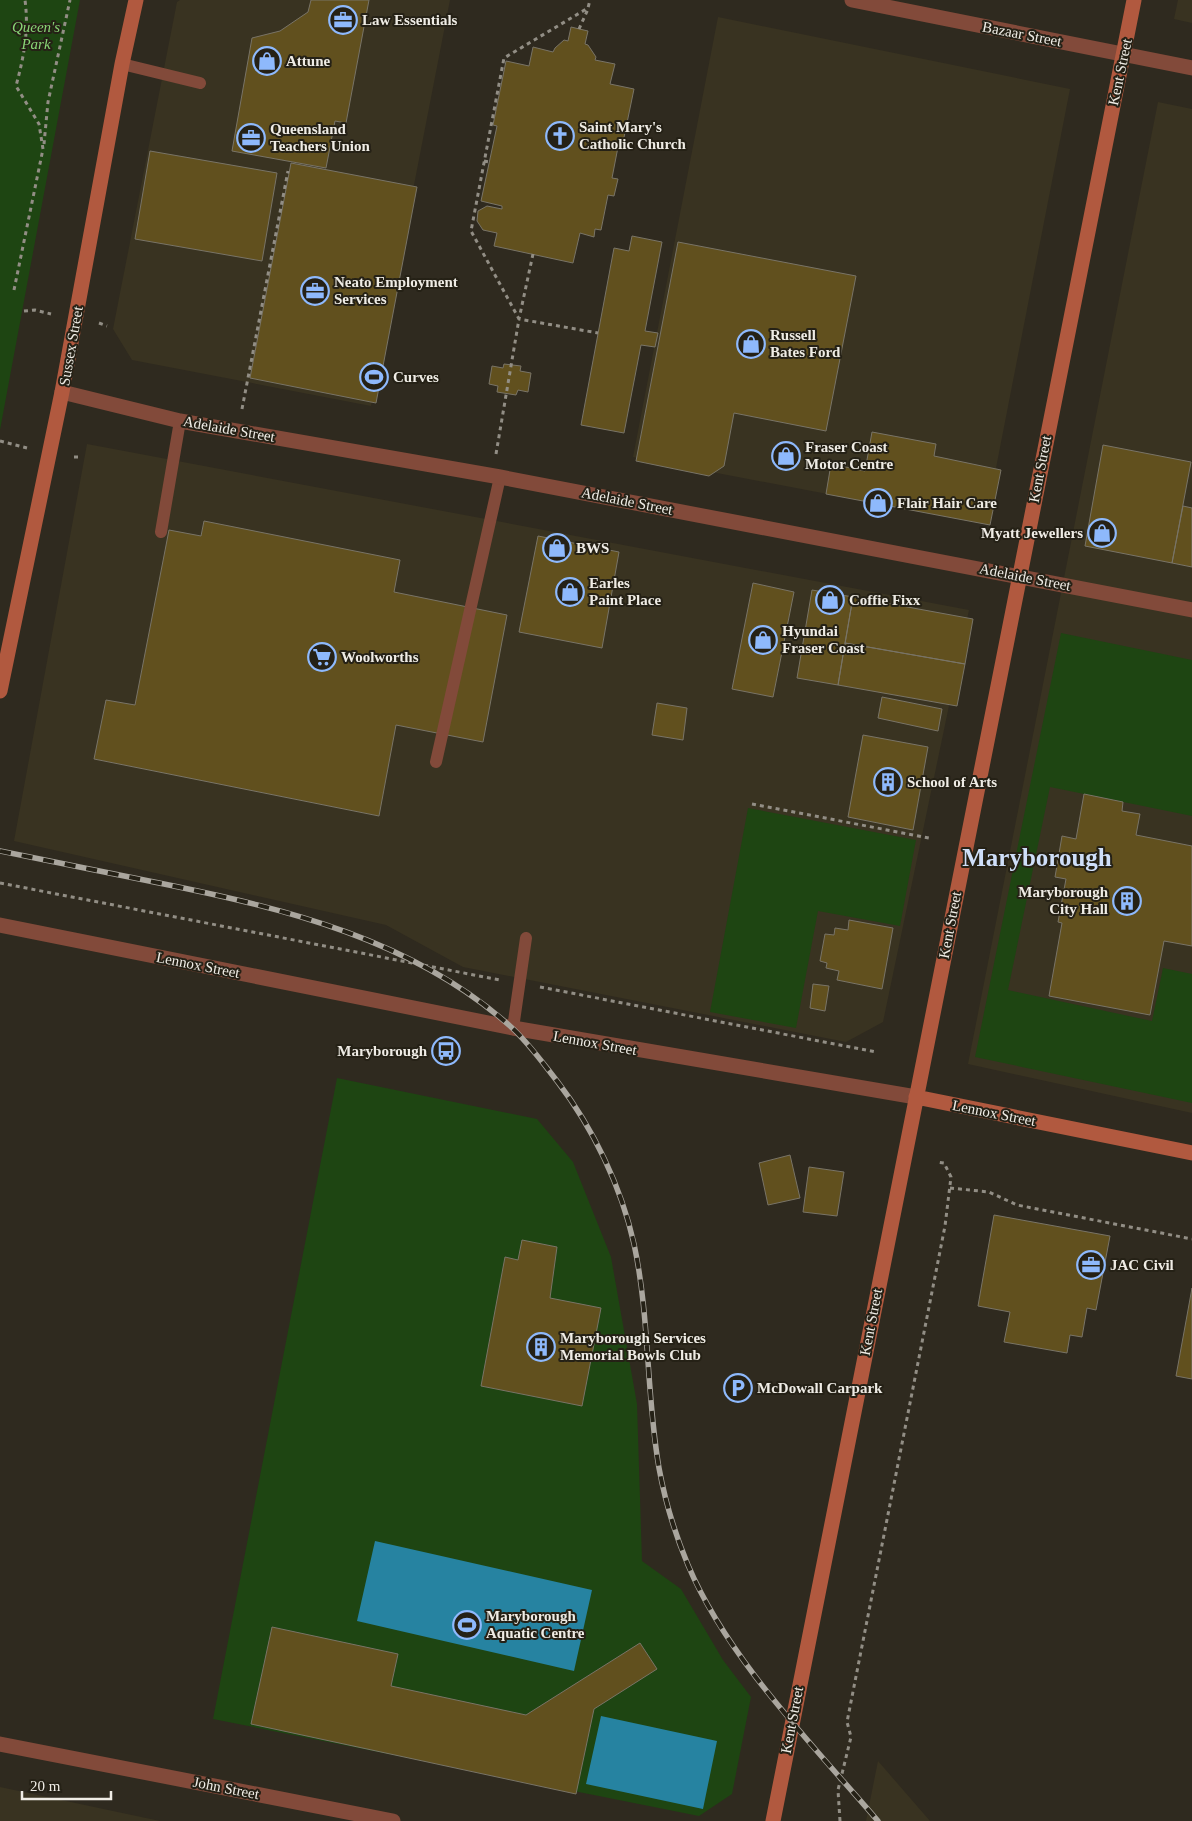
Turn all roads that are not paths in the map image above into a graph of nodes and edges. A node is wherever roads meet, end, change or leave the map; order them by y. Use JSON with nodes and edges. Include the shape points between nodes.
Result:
{"nodes":[{"id":1,"x":136,"y":0,"type":"edge"},
{"id":2,"x":852,"y":0,"type":"edge"},
{"id":3,"x":1134,"y":0,"type":"edge"},
{"id":4,"x":1124,"y":55,"type":"junction"},
{"id":5,"x":122,"y":64,"type":"junction"},
{"id":6,"x":1192,"y":68,"type":"edge"},
{"id":7,"x":200,"y":83,"type":"dead end"},
{"id":8,"x":62,"y":392,"type":"junction"},
{"id":9,"x":180,"y":421,"type":"junction"},
{"id":10,"x":500,"y":477,"type":"junction"},
{"id":11,"x":161,"y":532,"type":"dead end"},
{"id":12,"x":1019,"y":576,"type":"junction"},
{"id":13,"x":1192,"y":610,"type":"edge"},
{"id":14,"x":0,"y":691,"type":"edge"},
{"id":15,"x":436,"y":762,"type":"dead end"},
{"id":16,"x":0,"y":925,"type":"edge"},
{"id":17,"x":526,"y":938,"type":"dead end"},
{"id":18,"x":513,"y":1028,"type":"junction"},
{"id":19,"x":916,"y":1098,"type":"junction"},
{"id":20,"x":1192,"y":1153,"type":"edge"},
{"id":21,"x":0,"y":1744,"type":"edge"},
{"id":22,"x":393,"y":1821,"type":"edge"},
{"id":23,"x":773,"y":1821,"type":"edge"}],
"edges":[{"from":1,"to":5,"type":"main road","name":"Sussex Street"},
{"from":2,"to":4,"type":"street","name":"Bazaar Street"},
{"from":3,"to":4,"type":"main road","name":"Kent Street"},
{"from":4,"to":6,"type":"street","name":"Bazaar Street"},
{"from":4,"to":12,"type":"main road","name":"Kent Street"},
{"from":5,"to":7,"type":"lane"},
{"from":5,"to":8,"type":"main road","name":"Sussex Street"},
{"from":8,"to":9,"type":"street","name":"Adelaide Street"},
{"from":8,"to":14,"type":"main road","name":"Sussex Street"},
{"from":9,"to":10,"type":"street","name":"Adelaide Street"},
{"from":9,"to":11,"type":"lane"},
{"from":10,"to":12,"type":"street","name":"Adelaide Street"},
{"from":10,"to":15,"type":"lane"},
{"from":12,"to":13,"type":"street","name":"Adelaide Street"},
{"from":12,"to":19,"type":"main road","name":"Kent Street"},
{"from":16,"to":18,"type":"street","name":"Lennox Street"},
{"from":17,"to":18,"type":"lane"},
{"from":18,"to":19,"type":"street","name":"Lennox Street"},
{"from":19,"to":20,"type":"main road","name":"Lennox Street"},
{"from":19,"to":23,"type":"main road","name":"Kent Street"},
{"from":21,"to":22,"type":"street","name":"John Street"}]}
